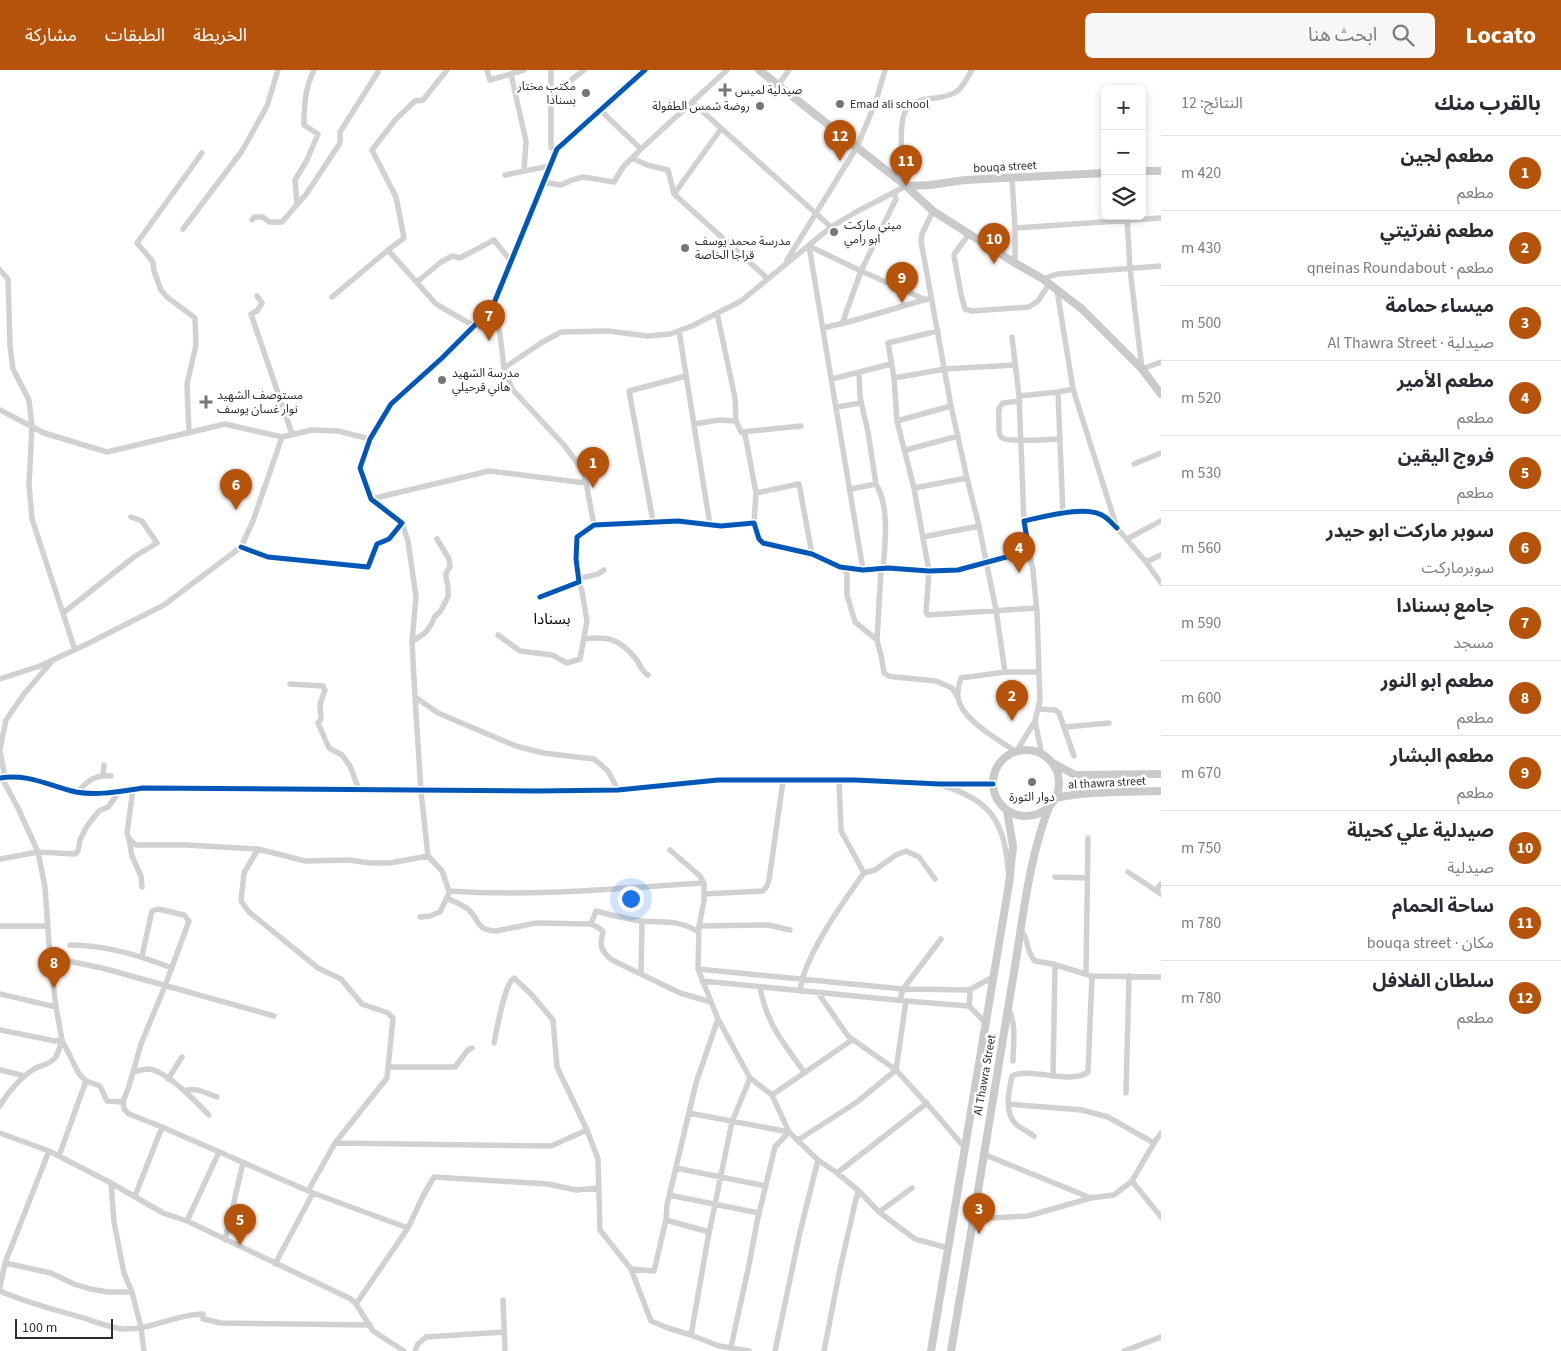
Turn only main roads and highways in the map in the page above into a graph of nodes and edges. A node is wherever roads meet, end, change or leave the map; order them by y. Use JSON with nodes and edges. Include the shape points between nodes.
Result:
{"nodes":[{"id":1,"x":759,"y":70,"type":"edge"},
{"id":2,"x":1161,"y":170,"type":"edge"},
{"id":3,"x":1146,"y":172,"type":"edge"},
{"id":4,"x":1101,"y":173,"type":"edge"},
{"id":5,"x":904,"y":184,"type":"junction"},
{"id":6,"x":1161,"y":394,"type":"edge"},
{"id":7,"x":1051,"y":762,"type":"junction"},
{"id":8,"x":1161,"y":774,"type":"edge"},
{"id":9,"x":1161,"y":791,"type":"edge"},
{"id":10,"x":1053,"y":802,"type":"junction"},
{"id":11,"x":1007,"y":811,"type":"junction"},
{"id":12,"x":930,"y":1351,"type":"edge"},
{"id":13,"x":951,"y":1351,"type":"edge"}],
"edges":[{"from":1,"to":5,"type":"main road"},
{"from":2,"to":3,"type":"main road"},
{"from":4,"to":5,"type":"main road","name":"bouqa street","via":[[965,180],[930,186]]},
{"from":5,"to":6,"type":"main road","via":[[933,211],[1046,282],[1082,309],[1142,369]]},
{"from":7,"to":8,"type":"main road","name":"al thawra street","via":[[1075,775]]},
{"from":7,"to":10,"type":"main road","via":[[1058,780]]},
{"from":7,"to":11,"type":"main road","via":[[1034,751],[1025,750],[1007,756],[999,764],[994,773],[994,794]]},
{"from":9,"to":10,"type":"main road","name":"al thawra street","via":[[1077,794]]},
{"from":10,"to":11,"type":"main road","via":[[1034,816],[1025,817]]},
{"from":10,"to":13,"type":"main road","name":"Al Thawra Street","via":[[1041,827],[1030,875]]},
{"from":11,"to":12,"type":"main road","name":"Al Thawra Street","via":[[1013,846],[1009,884]]}]}
